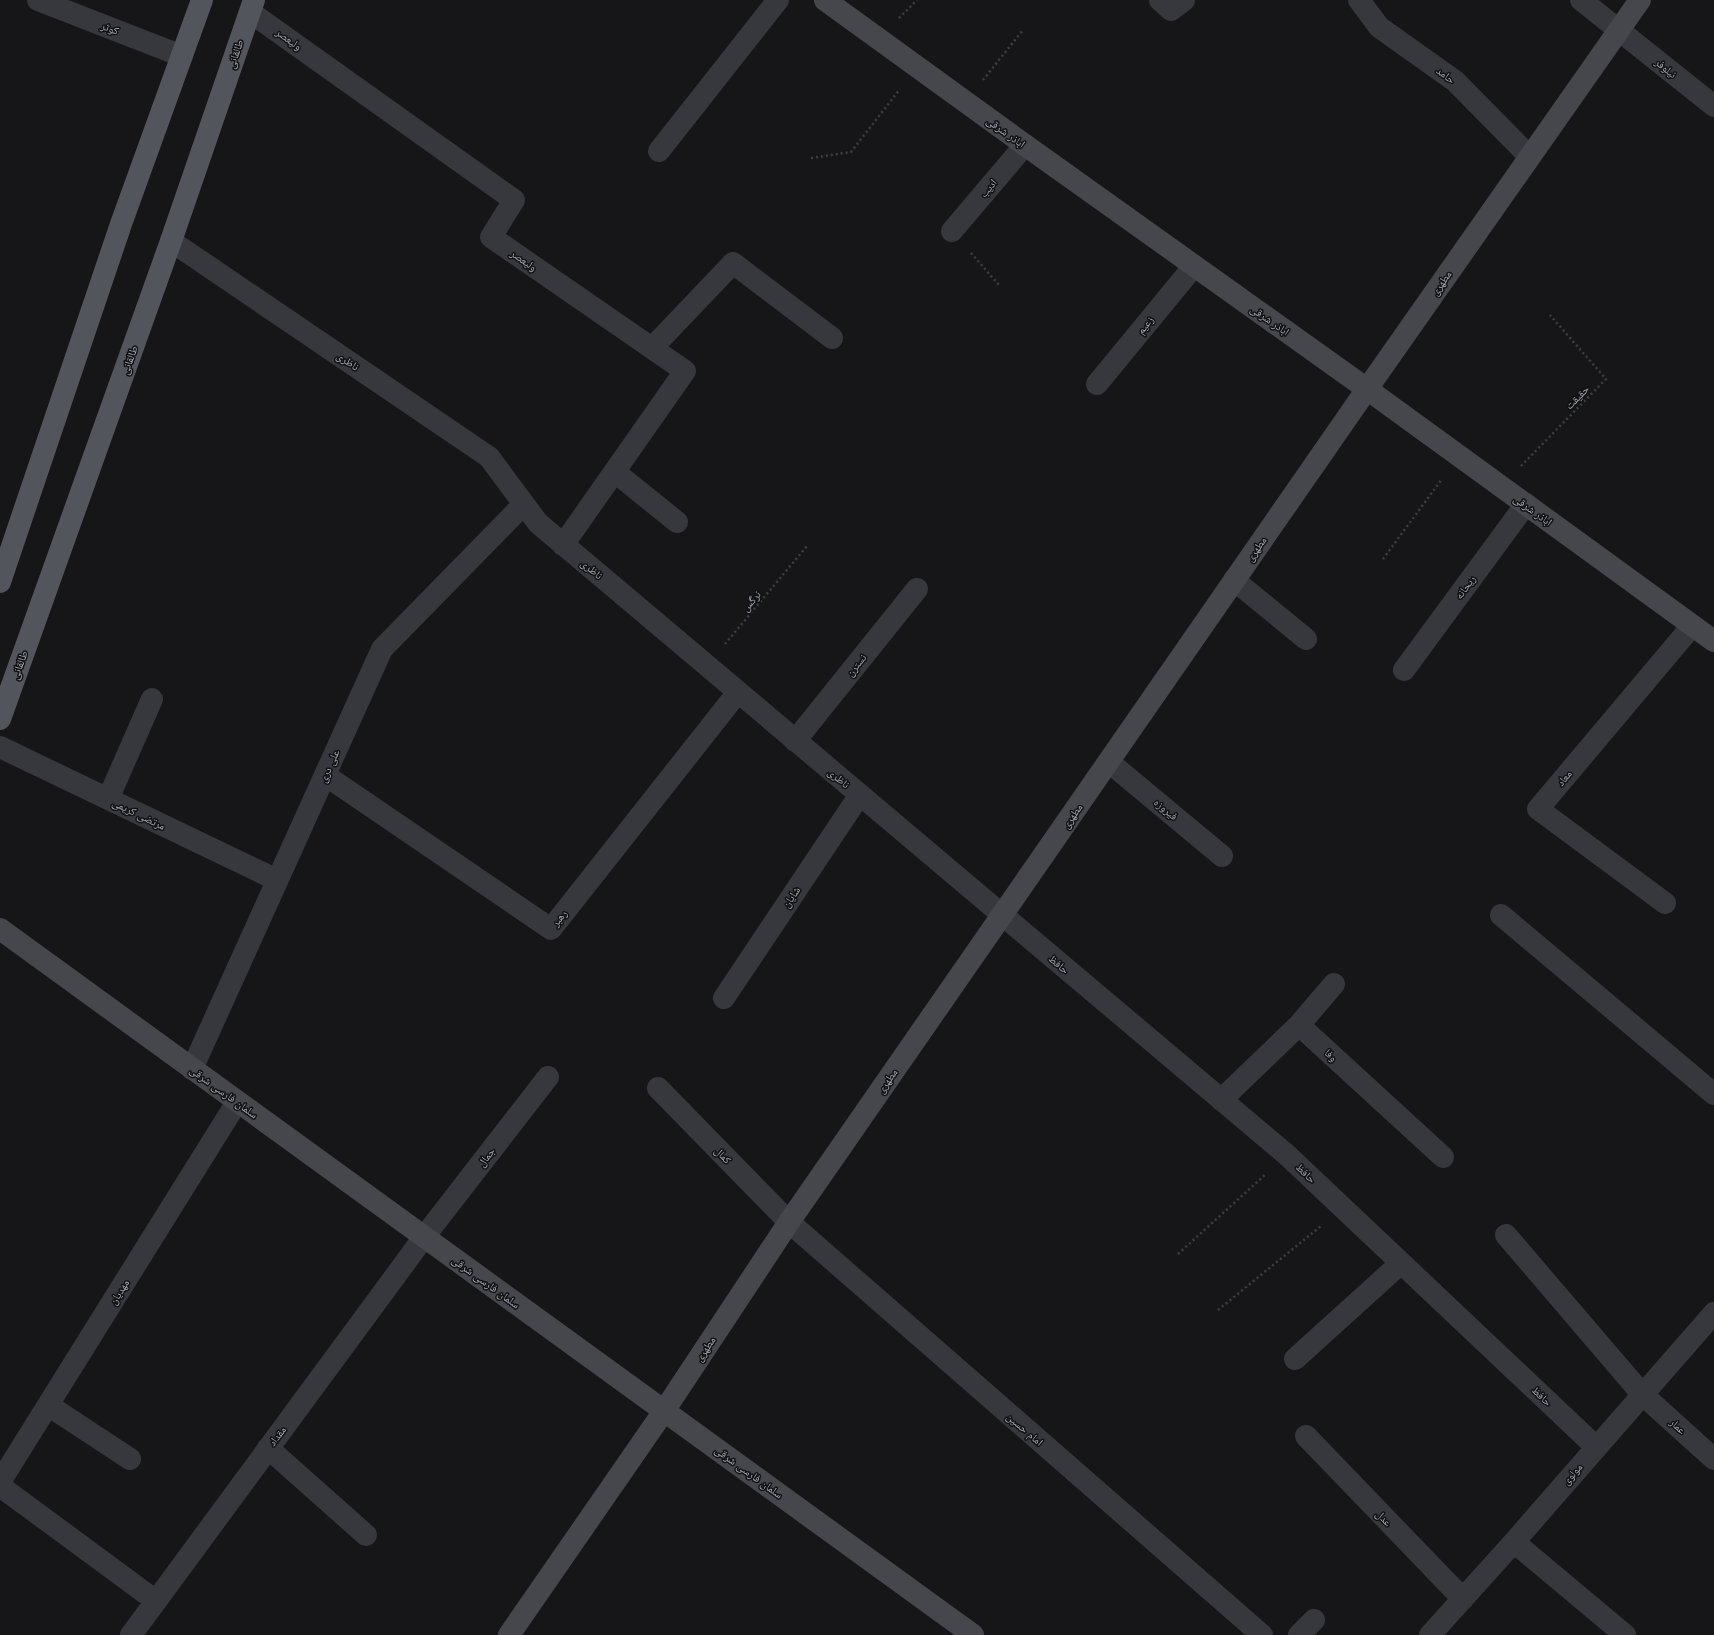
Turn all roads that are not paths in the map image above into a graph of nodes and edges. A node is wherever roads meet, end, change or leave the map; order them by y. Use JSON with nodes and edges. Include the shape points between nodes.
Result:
{"nodes":[{"id":1,"x":38,"y":0,"type":"edge"},
{"id":2,"x":202,"y":0,"type":"edge"},
{"id":3,"x":778,"y":0,"type":"edge"},
{"id":4,"x":825,"y":0,"type":"edge"},
{"id":5,"x":1160,"y":0,"type":"edge"},
{"id":6,"x":1184,"y":0,"type":"edge"},
{"id":7,"x":1359,"y":0,"type":"edge"},
{"id":8,"x":1581,"y":0,"type":"edge"},
{"id":9,"x":1640,"y":0,"type":"edge"},
{"id":10,"x":252,"y":6,"type":"edge"},
{"id":11,"x":1619,"y":30,"type":"junction"},
{"id":12,"x":182,"y":56,"type":"junction"},
{"id":13,"x":1714,"y":106,"type":"edge"},
{"id":14,"x":1025,"y":146,"type":"junction"},
{"id":15,"x":659,"y":151,"type":"dead end"},
{"id":16,"x":1529,"y":156,"type":"junction"},
{"id":17,"x":952,"y":231,"type":"road end"},
{"id":18,"x":171,"y":241,"type":"junction"},
{"id":19,"x":1194,"y":266,"type":"junction"},
{"id":20,"x":832,"y":338,"type":"dead end"},
{"id":21,"x":652,"y":348,"type":"junction"},
{"id":22,"x":1097,"y":384,"type":"dead end"},
{"id":23,"x":1367,"y":389,"type":"junction"},
{"id":24,"x":615,"y":472,"type":"junction"},
{"id":25,"x":524,"y":504,"type":"junction"},
{"id":26,"x":1526,"y":504,"type":"junction"},
{"id":27,"x":677,"y":522,"type":"dead end"},
{"id":28,"x":563,"y":545,"type":"junction"},
{"id":29,"x":1234,"y":580,"type":"junction"},
{"id":30,"x":0,"y":582,"type":"edge"},
{"id":31,"x":916,"y":589,"type":"dead end"},
{"id":32,"x":1692,"y":626,"type":"junction"},
{"id":33,"x":1306,"y":639,"type":"dead end"},
{"id":34,"x":1714,"y":641,"type":"edge"},
{"id":35,"x":1404,"y":670,"type":"dead end"},
{"id":36,"x":738,"y":692,"type":"junction"},
{"id":37,"x":152,"y":699,"type":"dead end"},
{"id":38,"x":0,"y":719,"type":"edge"},
{"id":39,"x":795,"y":741,"type":"junction"},
{"id":40,"x":0,"y":747,"type":"edge"},
{"id":41,"x":1109,"y":762,"type":"junction"},
{"id":42,"x":325,"y":775,"type":"junction"},
{"id":43,"x":859,"y":796,"type":"junction"},
{"id":44,"x":108,"y":799,"type":"junction"},
{"id":45,"x":1222,"y":856,"type":"dead end"},
{"id":46,"x":277,"y":880,"type":"junction"},
{"id":47,"x":1665,"y":903,"type":"dead end"},
{"id":48,"x":1501,"y":915,"type":"dead end"},
{"id":49,"x":1002,"y":916,"type":"junction"},
{"id":50,"x":0,"y":929,"type":"edge"},
{"id":51,"x":1334,"y":984,"type":"dead end"},
{"id":52,"x":724,"y":998,"type":"dead end"},
{"id":53,"x":1299,"y":1025,"type":"junction"},
{"id":54,"x":192,"y":1069,"type":"junction"},
{"id":55,"x":548,"y":1077,"type":"dead end"},
{"id":56,"x":658,"y":1088,"type":"dead end"},
{"id":57,"x":1714,"y":1094,"type":"edge"},
{"id":58,"x":1221,"y":1100,"type":"junction"},
{"id":59,"x":237,"y":1102,"type":"junction"},
{"id":60,"x":1443,"y":1157,"type":"dead end"},
{"id":61,"x":789,"y":1222,"type":"junction"},
{"id":62,"x":1506,"y":1235,"type":"dead end"},
{"id":63,"x":424,"y":1237,"type":"junction"},
{"id":64,"x":1401,"y":1263,"type":"junction"},
{"id":65,"x":1714,"y":1313,"type":"edge"},
{"id":66,"x":1294,"y":1359,"type":"dead end"},
{"id":67,"x":1642,"y":1394,"type":"junction"},
{"id":68,"x":48,"y":1405,"type":"junction"},
{"id":69,"x":664,"y":1411,"type":"junction"},
{"id":70,"x":1306,"y":1436,"type":"dead end"},
{"id":71,"x":1596,"y":1447,"type":"junction"},
{"id":72,"x":268,"y":1448,"type":"junction"},
{"id":73,"x":130,"y":1459,"type":"dead end"},
{"id":74,"x":1714,"y":1459,"type":"edge"},
{"id":75,"x":0,"y":1482,"type":"edge"},
{"id":76,"x":0,"y":1486,"type":"edge"},
{"id":77,"x":366,"y":1535,"type":"dead end"},
{"id":78,"x":1514,"y":1542,"type":"junction"},
{"id":79,"x":1462,"y":1599,"type":"junction"},
{"id":80,"x":156,"y":1601,"type":"junction"},
{"id":81,"x":1314,"y":1620,"type":"dead end"},
{"id":82,"x":131,"y":1635,"type":"edge"},
{"id":83,"x":509,"y":1635,"type":"edge"},
{"id":84,"x":973,"y":1635,"type":"edge"},
{"id":85,"x":1262,"y":1635,"type":"edge"},
{"id":86,"x":1299,"y":1635,"type":"edge"},
{"id":87,"x":1430,"y":1635,"type":"edge"},
{"id":88,"x":1625,"y":1635,"type":"edge"}],
"edges":[{"from":1,"to":12,"type":"street","name":"کوثر"},
{"from":2,"to":12,"type":"main road"},
{"from":3,"to":15,"type":"street"},
{"from":4,"to":14,"type":"street","name":"اباذر شرقی"},
{"from":5,"to":6,"type":"street","via":[[1171,10]]},
{"from":7,"to":16,"type":"street","name":"حامد","via":[[1379,27],[1455,81]]},
{"from":8,"to":11,"type":"street","name":"نیلوفر"},
{"from":9,"to":11,"type":"street","name":"مطهری"},
{"from":10,"to":18,"type":"main road","name":"طالقانی"},
{"from":10,"to":21,"type":"street","name":"ولیعصر","via":[[514,200],[491,237]]},
{"from":11,"to":13,"type":"street","name":"نیلوفر"},
{"from":11,"to":16,"type":"street","name":"مطهری"},
{"from":12,"to":30,"type":"main road","via":[[121,224]]},
{"from":14,"to":17,"type":"street","name":"ادیب"},
{"from":14,"to":19,"type":"street","name":"اباذر شرقی"},
{"from":16,"to":23,"type":"street","name":"مطهری"},
{"from":18,"to":25,"type":"street","name":"ناظری","via":[[489,457]]},
{"from":18,"to":38,"type":"main road","name":"طالقانی"},
{"from":19,"to":22,"type":"street","name":"زعیم"},
{"from":19,"to":23,"type":"street","name":"اباذر شرقی"},
{"from":20,"to":21,"type":"street","via":[[733,263]]},
{"from":21,"to":24,"type":"street","name":"ولیعصر","via":[[685,371]]},
{"from":23,"to":26,"type":"street","name":"اباذر شرقی"},
{"from":23,"to":29,"type":"street","name":"مطهری"},
{"from":24,"to":27,"type":"street"},
{"from":24,"to":28,"type":"street","name":"ولیعصر"},
{"from":25,"to":28,"type":"street","name":"ناظری","via":[[538,523]]},
{"from":25,"to":42,"type":"street","name":"علی دری","via":[[382,649]]},
{"from":26,"to":32,"type":"street","name":"اباذر شرقی"},
{"from":26,"to":35,"type":"street","name":"ریحانه"},
{"from":28,"to":36,"type":"street","name":"ناظری"},
{"from":29,"to":33,"type":"street"},
{"from":29,"to":41,"type":"street","name":"مطهری"},
{"from":31,"to":39,"type":"street","name":"نسترن"},
{"from":32,"to":34,"type":"street","name":"اباذر شرقی"},
{"from":32,"to":47,"type":"street","name":"معاد","via":[[1538,809]]},
{"from":36,"to":39,"type":"street","name":"ناظری"},
{"from":36,"to":42,"type":"street","name":"رهبر","via":[[551,929]]},
{"from":37,"to":44,"type":"street"},
{"from":39,"to":43,"type":"street","name":"ناظری"},
{"from":40,"to":44,"type":"street","name":"مرتضی کریمی"},
{"from":41,"to":45,"type":"street","name":"فیروزه"},
{"from":41,"to":49,"type":"street","name":"مطهری"},
{"from":42,"to":46,"type":"street","name":"علی دری"},
{"from":43,"to":49,"type":"street","name":"ناظری"},
{"from":43,"to":52,"type":"street","name":"شایان"},
{"from":44,"to":46,"type":"street","name":"مرتضی کریمی"},
{"from":46,"to":54,"type":"street","name":"علی دری"},
{"from":48,"to":57,"type":"street"},
{"from":49,"to":58,"type":"street","name":"حافظ"},
{"from":49,"to":61,"type":"street","name":"مطهری"},
{"from":50,"to":54,"type":"street","name":"سلمان فارسی شرقی"},
{"from":51,"to":53,"type":"street"},
{"from":53,"to":58,"type":"street"},
{"from":53,"to":60,"type":"street","name":"وفا"},
{"from":54,"to":59,"type":"street","name":"سلمان فارسی شرقی"},
{"from":55,"to":63,"type":"street","name":"جمال"},
{"from":56,"to":61,"type":"street","name":"کمال"},
{"from":58,"to":64,"type":"street","name":"حافظ","via":[[1287,1155]]},
{"from":59,"to":63,"type":"street","name":"سلمان فارسی شرقی"},
{"from":59,"to":68,"type":"street","name":"مهدیان"},
{"from":61,"to":69,"type":"street","name":"مطهری"},
{"from":61,"to":85,"type":"street","name":"امام حسین"},
{"from":62,"to":67,"type":"street","name":"عمار"},
{"from":63,"to":69,"type":"street","name":"سلمان فارسی شرقی"},
{"from":63,"to":72,"type":"street","name":"مقداد"},
{"from":64,"to":66,"type":"street"},
{"from":64,"to":71,"type":"street","name":"حافظ"},
{"from":65,"to":67,"type":"street","name":"مولوی"},
{"from":67,"to":71,"type":"street","name":"مولوی"},
{"from":67,"to":74,"type":"street","name":"عمار"},
{"from":68,"to":73,"type":"street"},
{"from":68,"to":75,"type":"street","name":"مهدیان"},
{"from":69,"to":83,"type":"street","name":"مطهری"},
{"from":69,"to":84,"type":"street","name":"سلمان فارسی شرقی"},
{"from":70,"to":79,"type":"street","name":"عدل"},
{"from":71,"to":78,"type":"street","name":"مولوی"},
{"from":72,"to":77,"type":"street"},
{"from":72,"to":80,"type":"street","name":"مقداد"},
{"from":76,"to":80,"type":"street"},
{"from":78,"to":79,"type":"street","name":"مولوی"},
{"from":78,"to":88,"type":"street"},
{"from":79,"to":87,"type":"street","name":"مولوی"},
{"from":80,"to":82,"type":"street","name":"مقداد"},
{"from":81,"to":86,"type":"street"}]}
